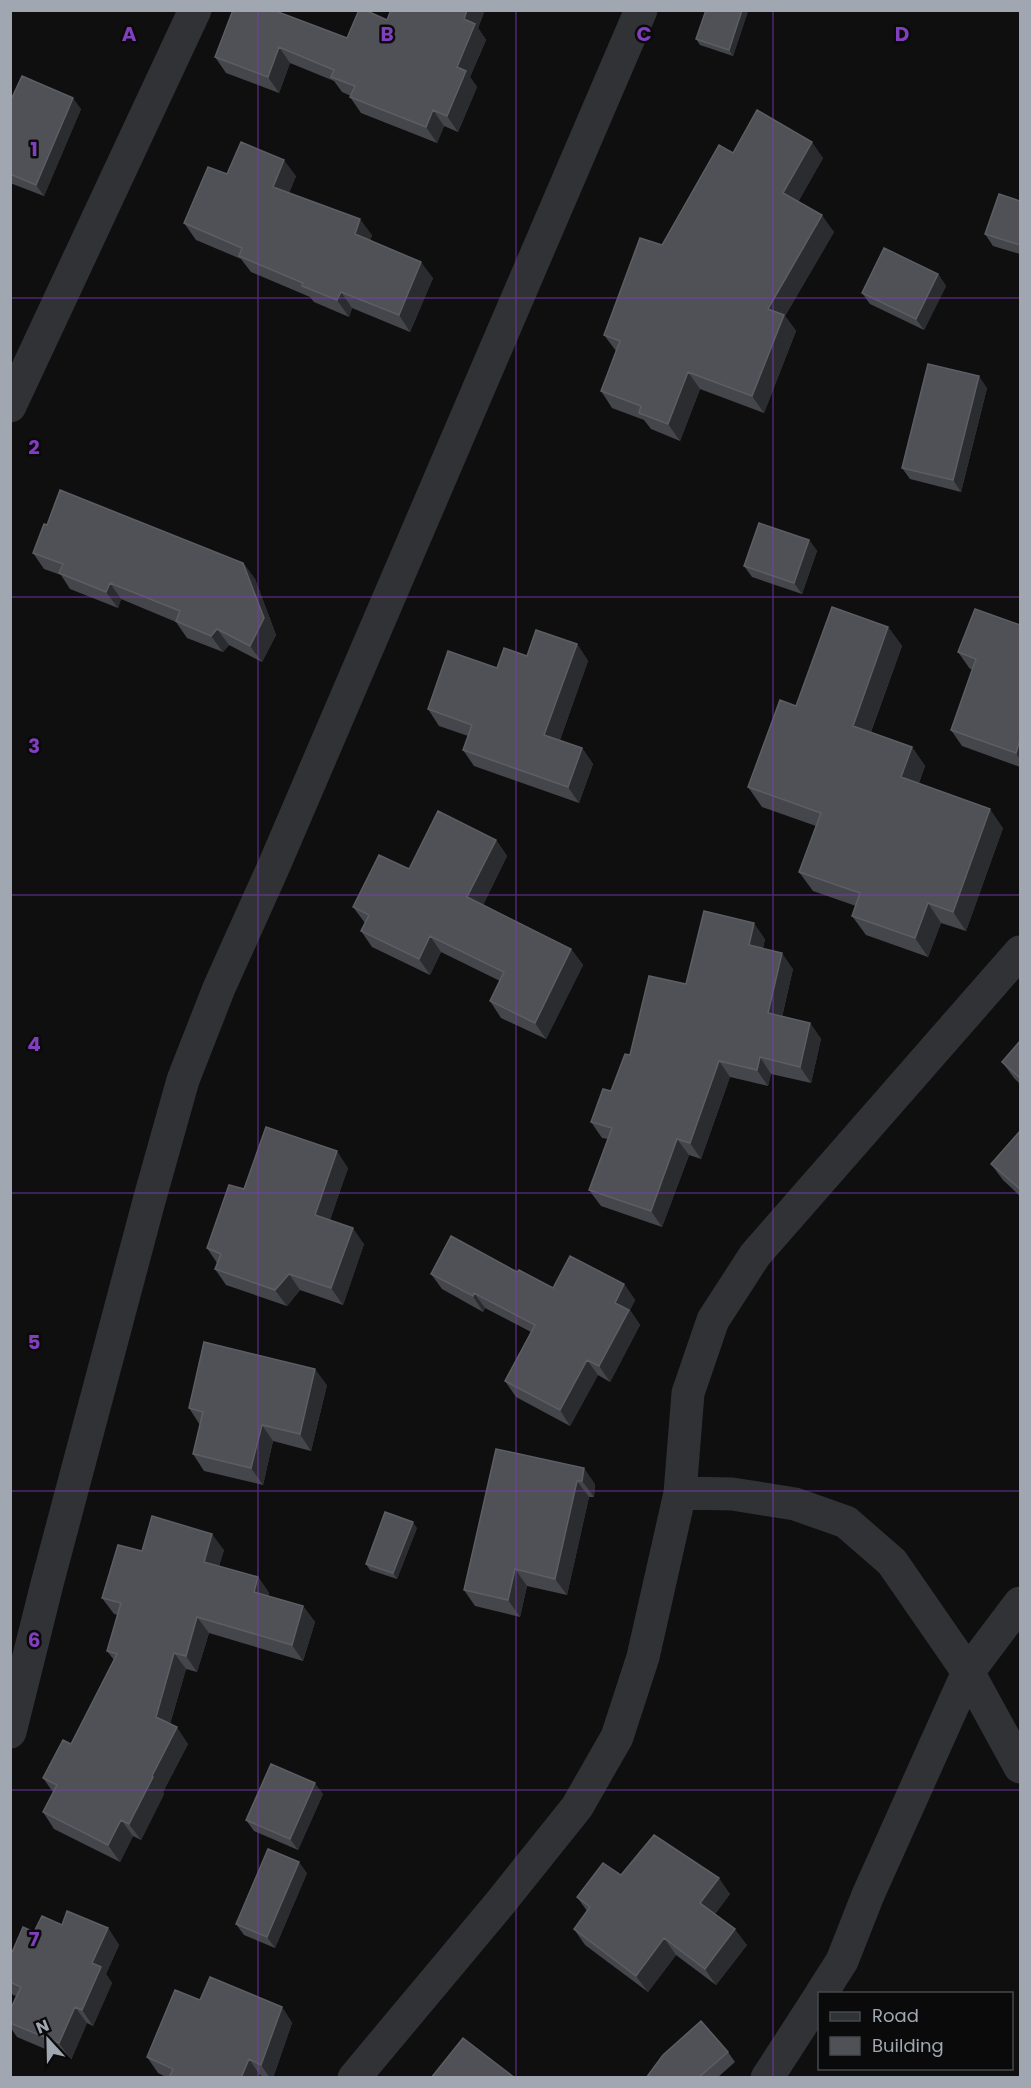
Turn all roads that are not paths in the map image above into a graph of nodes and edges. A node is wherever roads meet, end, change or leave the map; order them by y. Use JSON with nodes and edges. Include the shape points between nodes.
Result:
{"nodes":[{"id":1,"x":195,"y":10,"type":"edge"},
{"id":2,"x":641,"y":10,"type":"edge"},
{"id":3,"x":10,"y":406,"type":"edge"},
{"id":4,"x":1020,"y":952,"type":"edge"},
{"id":5,"x":680,"y":1493,"type":"junction"},
{"id":6,"x":1020,"y":1603,"type":"edge"},
{"id":7,"x":968,"y":1672,"type":"junction"},
{"id":8,"x":10,"y":1732,"type":"edge"},
{"id":9,"x":1020,"y":1767,"type":"edge"},
{"id":10,"x":822,"y":1992,"type":"edge"},
{"id":11,"x":818,"y":1998,"type":"edge"},
{"id":12,"x":354,"y":2078,"type":"edge"},
{"id":13,"x":767,"y":2078,"type":"edge"}],
"edges":[{"from":1,"to":3,"type":"street"},
{"from":2,"to":8,"type":"street","via":[[219,988],[183,1080]]},
{"from":4,"to":5,"type":"street","via":[[755,1255],[713,1320],[688,1393]]},
{"from":5,"to":7,"type":"street","via":[[732,1494],[795,1504],[846,1522],[892,1562]]},
{"from":5,"to":12,"type":"street","via":[[644,1658],[617,1737],[577,1807]]},
{"from":6,"to":7,"type":"street"},
{"from":7,"to":9,"type":"street"},
{"from":7,"to":10,"type":"street","via":[[842,1961]]},
{"from":11,"to":13,"type":"street"}]}
